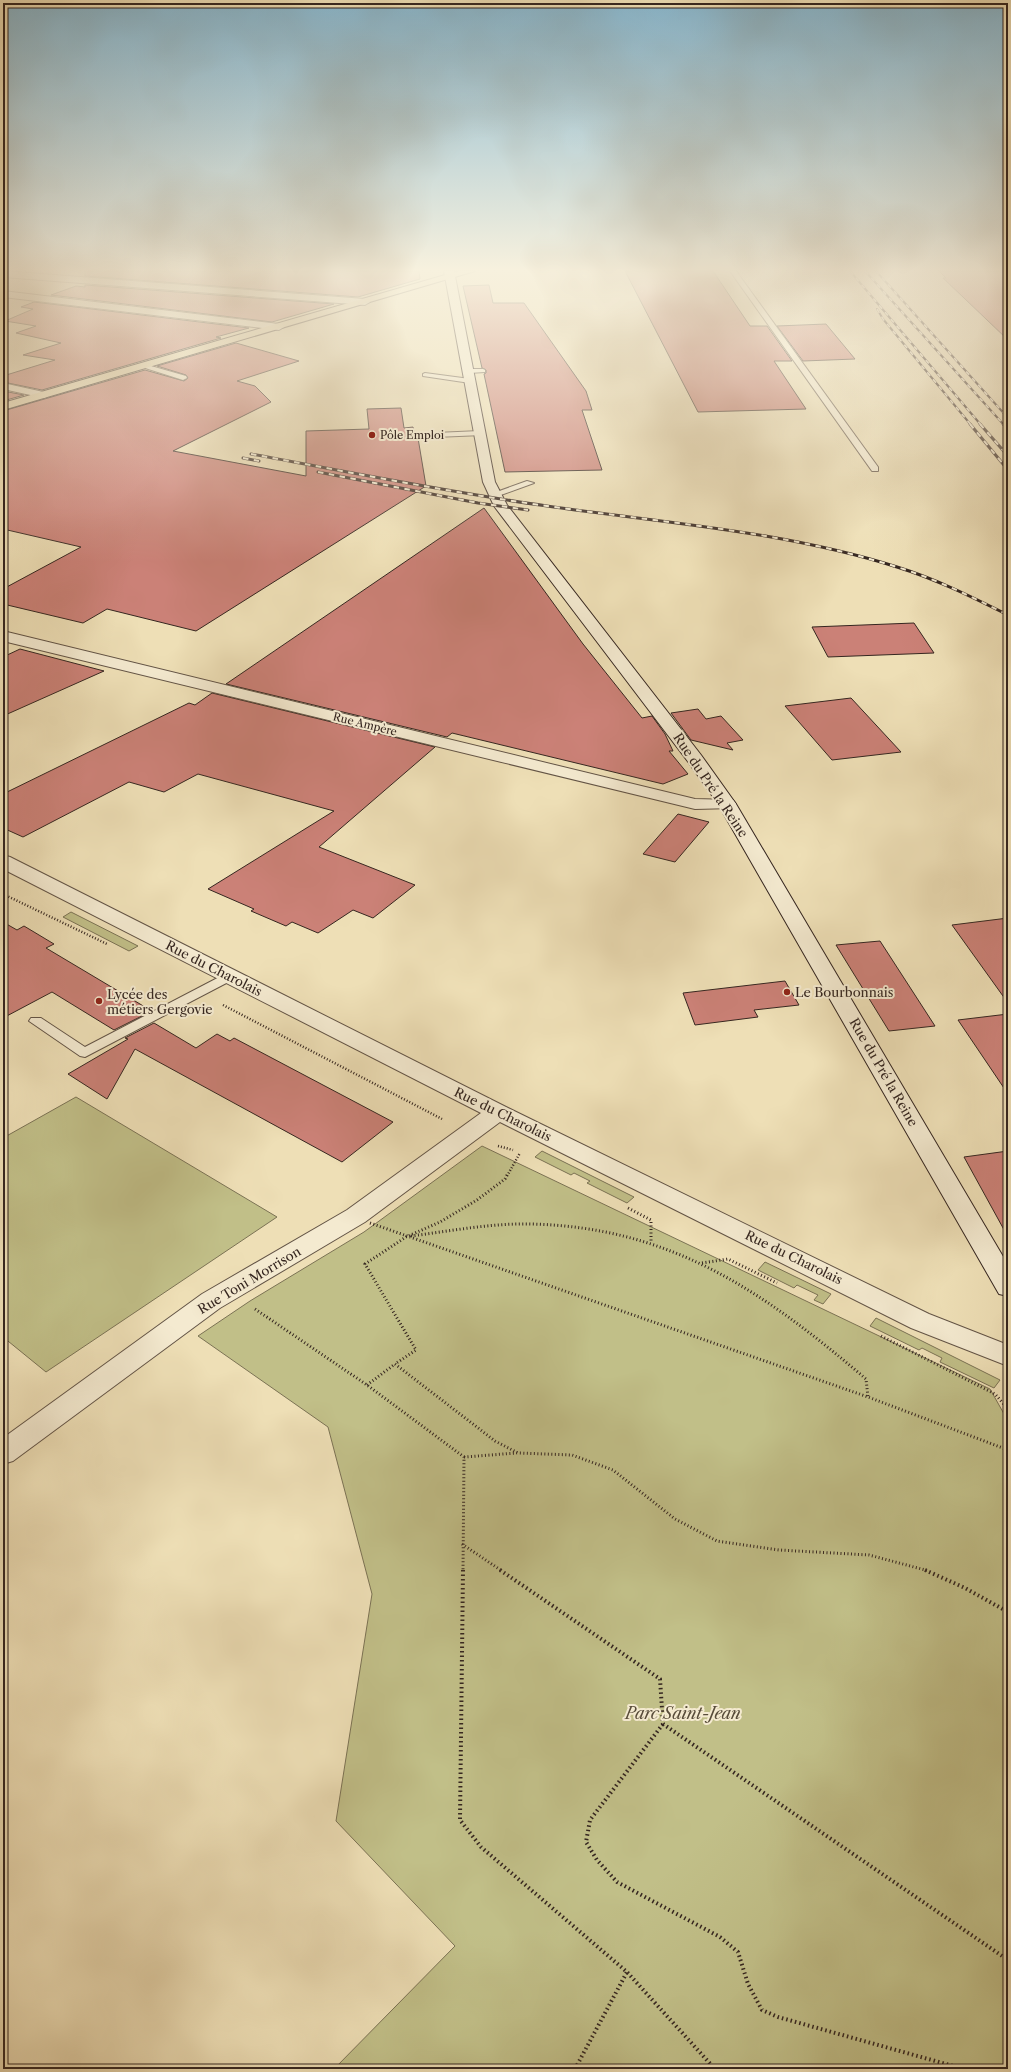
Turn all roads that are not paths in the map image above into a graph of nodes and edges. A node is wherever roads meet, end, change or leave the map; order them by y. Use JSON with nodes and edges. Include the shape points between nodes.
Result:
{"nodes":[{"id":1,"x":138,"y":368,"type":"edge"},
{"id":2,"x":150,"y":368,"type":"edge"},
{"id":3,"x":468,"y":368,"type":"edge"},
{"id":4,"x":802,"y":368,"type":"edge"},
{"id":5,"x":483,"y":371,"type":"dead end"},
{"id":6,"x":425,"y":375,"type":"dead end"},
{"id":7,"x":470,"y":376,"type":"junction"},
{"id":8,"x":184,"y":378,"type":"dead end"},
{"id":9,"x":3,"y":386,"type":"edge"},
{"id":10,"x":44,"y":395,"type":"junction"},
{"id":11,"x":3,"y":407,"type":"edge"},
{"id":12,"x":480,"y":433,"type":"junction"},
{"id":13,"x":436,"y":435,"type":"dead end"},
{"id":14,"x":875,"y":469,"type":"dead end"},
{"id":15,"x":530,"y":483,"type":"dead end"},
{"id":16,"x":495,"y":494,"type":"junction"},
{"id":17,"x":3,"y":636,"type":"edge"},
{"id":18,"x":727,"y":804,"type":"junction"},
{"id":19,"x":3,"y":861,"type":"edge"},
{"id":20,"x":229,"y":976,"type":"junction"},
{"id":21,"x":36,"y":1021,"type":"dead end"},
{"id":22,"x":498,"y":1112,"type":"junction"},
{"id":23,"x":1008,"y":1287,"type":"edge"},
{"id":24,"x":1008,"y":1356,"type":"edge"},
{"id":25,"x":3,"y":1453,"type":"edge"}],
"edges":[{"from":1,"to":10,"type":"main road"},
{"from":2,"to":8,"type":"lane"},
{"from":3,"to":7,"type":"street","name":"Rue du Pré la Reine"},
{"from":4,"to":14,"type":"lane"},
{"from":5,"to":7,"type":"lane"},
{"from":6,"to":7,"type":"lane"},
{"from":7,"to":12,"type":"street","name":"Rue du Pré la Reine"},
{"from":9,"to":10,"type":"street"},
{"from":10,"to":11,"type":"main road"},
{"from":12,"to":13,"type":"lane"},
{"from":12,"to":16,"type":"street","name":"Rue du Pré la Reine","via":[[489,482]]},
{"from":15,"to":16,"type":"lane"},
{"from":16,"to":18,"type":"street","name":"Rue du Pré la Reine","via":[[501,506]]},
{"from":17,"to":18,"type":"street","name":"Rue Ampère","via":[[695,804]]},
{"from":18,"to":23,"type":"street","name":"Rue du Pré la Reine"},
{"from":19,"to":20,"type":"street","name":"Rue du Charolais"},
{"from":20,"to":21,"type":"lane","via":[[85,1053]]},
{"from":20,"to":22,"type":"street","name":"Rue du Charolais"},
{"from":22,"to":24,"type":"street","name":"Rue du Charolais","via":[[920,1321]]},
{"from":22,"to":25,"type":"street","name":"Rue Toni Morrison","via":[[356,1216],[211,1301]]}]}
